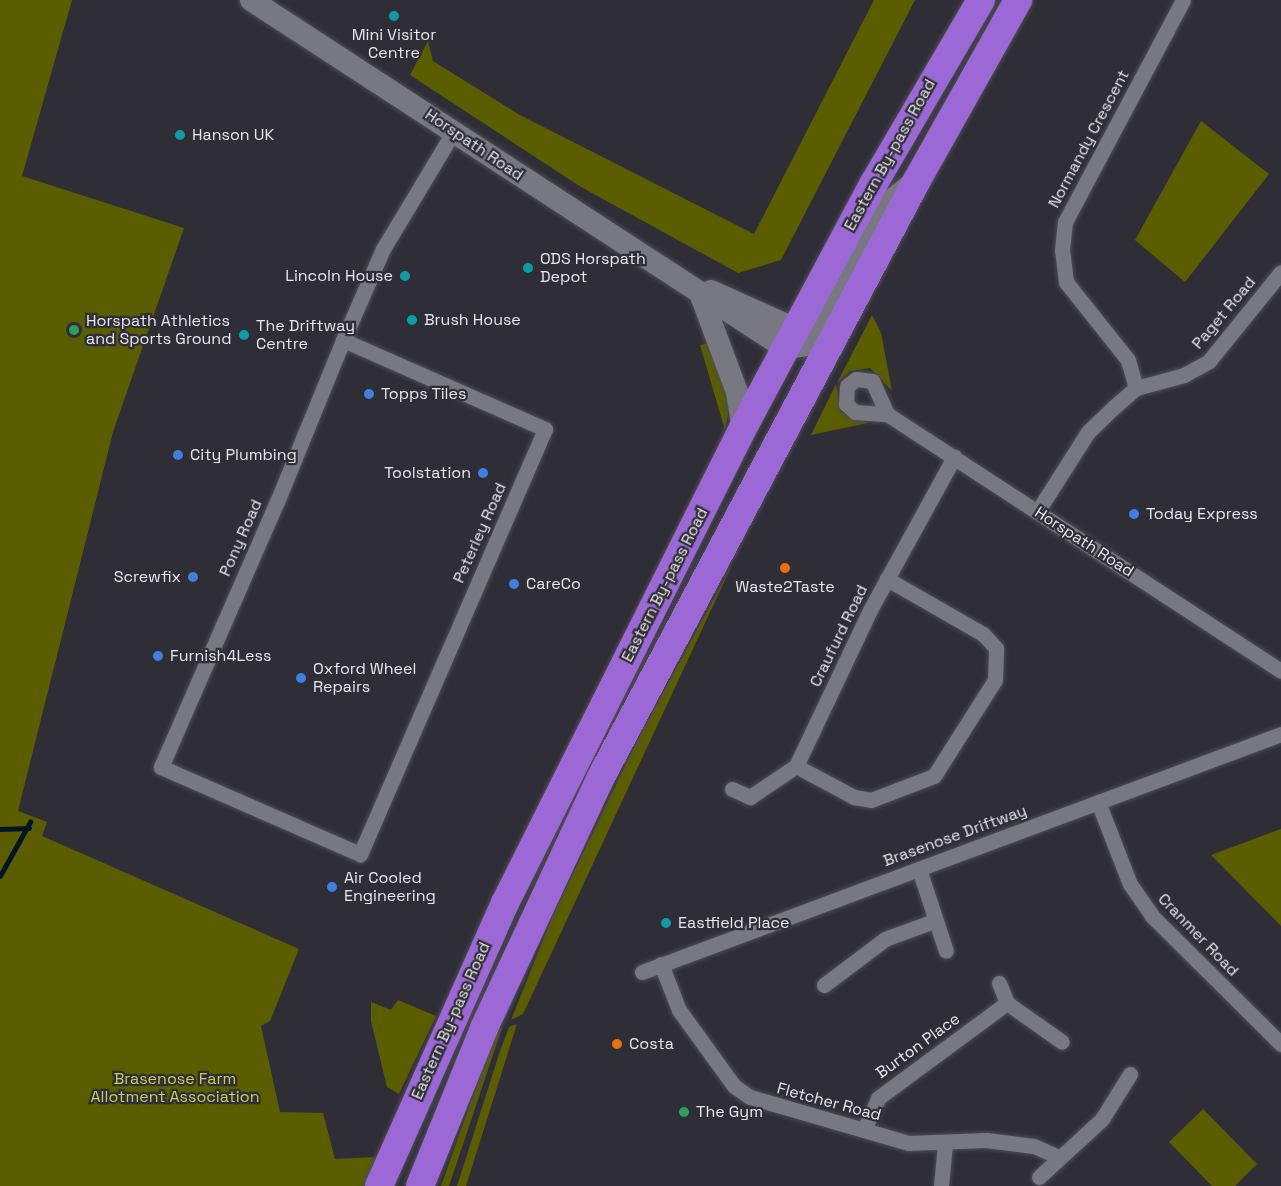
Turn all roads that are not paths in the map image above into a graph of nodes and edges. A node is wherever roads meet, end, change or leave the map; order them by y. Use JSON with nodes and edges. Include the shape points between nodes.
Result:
{"nodes":[{"id":1,"x":251,"y":0,"type":"edge"},
{"id":2,"x":981,"y":0,"type":"edge"},
{"id":3,"x":1018,"y":0,"type":"edge"},
{"id":4,"x":1182,"y":0,"type":"edge"},
{"id":5,"x":454,"y":131,"type":"junction"},
{"id":6,"x":1281,"y":272,"type":"edge"},
{"id":7,"x":698,"y":287,"type":"junction"},
{"id":8,"x":343,"y":340,"type":"junction"},
{"id":9,"x":801,"y":347,"type":"junction"},
{"id":10,"x":1136,"y":388,"type":"junction"},
{"id":11,"x":887,"y":414,"type":"dead end"},
{"id":12,"x":743,"y":428,"type":"junction"},
{"id":13,"x":954,"y":457,"type":"junction"},
{"id":14,"x":1037,"y":512,"type":"junction"},
{"id":15,"x":887,"y":579,"type":"junction"},
{"id":16,"x":1281,"y":671,"type":"edge"},
{"id":17,"x":1281,"y":734,"type":"edge"},
{"id":18,"x":796,"y":766,"type":"junction"},
{"id":19,"x":732,"y":789,"type":"dead end"},
{"id":20,"x":1098,"y":802,"type":"junction"},
{"id":21,"x":360,"y":854,"type":"joint"},
{"id":22,"x":919,"y":869,"type":"junction"},
{"id":23,"x":934,"y":921,"type":"junction"},
{"id":24,"x":946,"y":951,"type":"dead end"},
{"id":25,"x":661,"y":964,"type":"junction"},
{"id":26,"x":642,"y":972,"type":"dead end"},
{"id":27,"x":999,"y":983,"type":"dead end"},
{"id":28,"x":824,"y":985,"type":"dead end"},
{"id":29,"x":1007,"y":1003,"type":"junction"},
{"id":30,"x":1062,"y":1042,"type":"dead end"},
{"id":31,"x":1281,"y":1044,"type":"edge"},
{"id":32,"x":1130,"y":1074,"type":"dead end"},
{"id":33,"x":864,"y":1130,"type":"junction"},
{"id":34,"x":945,"y":1144,"type":"junction"},
{"id":35,"x":1059,"y":1157,"type":"junction"},
{"id":36,"x":1039,"y":1177,"type":"dead end"},
{"id":37,"x":379,"y":1186,"type":"edge"},
{"id":38,"x":420,"y":1186,"type":"edge"},
{"id":39,"x":941,"y":1186,"type":"edge"}],
"edges":[{"from":1,"to":5,"type":"street","name":"Horspath Road"},
{"from":2,"to":9,"type":"highway","name":"Eastern By-pass Road","via":[[941,63]]},
{"from":3,"to":9,"type":"highway","name":"Eastern By-pass Road","via":[[916,182]]},
{"from":4,"to":10,"type":"street","name":"Normandy Crescent","via":[[1064,232],[1066,282],[1116,343]]},
{"from":5,"to":7,"type":"street","name":"Horspath Road"},
{"from":5,"to":8,"type":"street","name":"Pony Road","via":[[383,249]]},
{"from":6,"to":10,"type":"street","name":"Paget Road","via":[[1209,361],[1184,375]]},
{"from":7,"to":9,"type":"street","name":"Horspath Road","via":[[726,294]]},
{"from":7,"to":12,"type":"street","via":[[737,392]]},
{"from":8,"to":21,"type":"street","name":"Pony Road","via":[[161,767]]},
{"from":8,"to":21,"type":"street","name":"Peterley Road","via":[[545,429]]},
{"from":9,"to":12,"type":"highway","name":"Eastern By-pass Road"},
{"from":9,"to":38,"type":"highway","name":"Eastern By-pass Road","via":[[484,1028]]},
{"from":10,"to":14,"type":"street","name":"Paget Road","via":[[1088,432]]},
{"from":11,"to":13,"type":"street","name":"Horspath Road"},
{"from":12,"to":37,"type":"highway","name":"Eastern By-pass Road","via":[[505,903]]},
{"from":13,"to":14,"type":"street","name":"Horspath Road"},
{"from":13,"to":15,"type":"street","name":"Craufurd Road"},
{"from":14,"to":16,"type":"street","name":"Horspath Road"},
{"from":15,"to":18,"type":"street","name":"Craufurd Road"},
{"from":15,"to":18,"type":"street","via":[[984,634],[996,648],[995,680],[933,776],[871,800],[854,797]]},
{"from":17,"to":20,"type":"street","name":"Brasenose Driftway"},
{"from":18,"to":19,"type":"street","via":[[750,797]]},
{"from":20,"to":22,"type":"street","name":"Brasenose Driftway"},
{"from":20,"to":31,"type":"street","name":"Cranmer Road","via":[[1130,884],[1152,916]]},
{"from":22,"to":23,"type":"street"},
{"from":22,"to":25,"type":"street","name":"Brasenose Driftway"},
{"from":23,"to":24,"type":"street"},
{"from":23,"to":28,"type":"street","via":[[885,939]]},
{"from":25,"to":26,"type":"street","name":"Brasenose Driftway"},
{"from":25,"to":33,"type":"street","name":"Fletcher Road","via":[[679,1010],[734,1086],[767,1104]]},
{"from":27,"to":29,"type":"street"},
{"from":29,"to":30,"type":"street"},
{"from":29,"to":33,"type":"street","name":"Burton Place","via":[[878,1098]]},
{"from":32,"to":35,"type":"street","via":[[1102,1119]]},
{"from":33,"to":34,"type":"street","name":"Fletcher Road","via":[[909,1143]]},
{"from":34,"to":35,"type":"street","name":"Fletcher Road","via":[[986,1140],[1035,1146]]},
{"from":34,"to":39,"type":"street"},
{"from":35,"to":36,"type":"street"}]}
